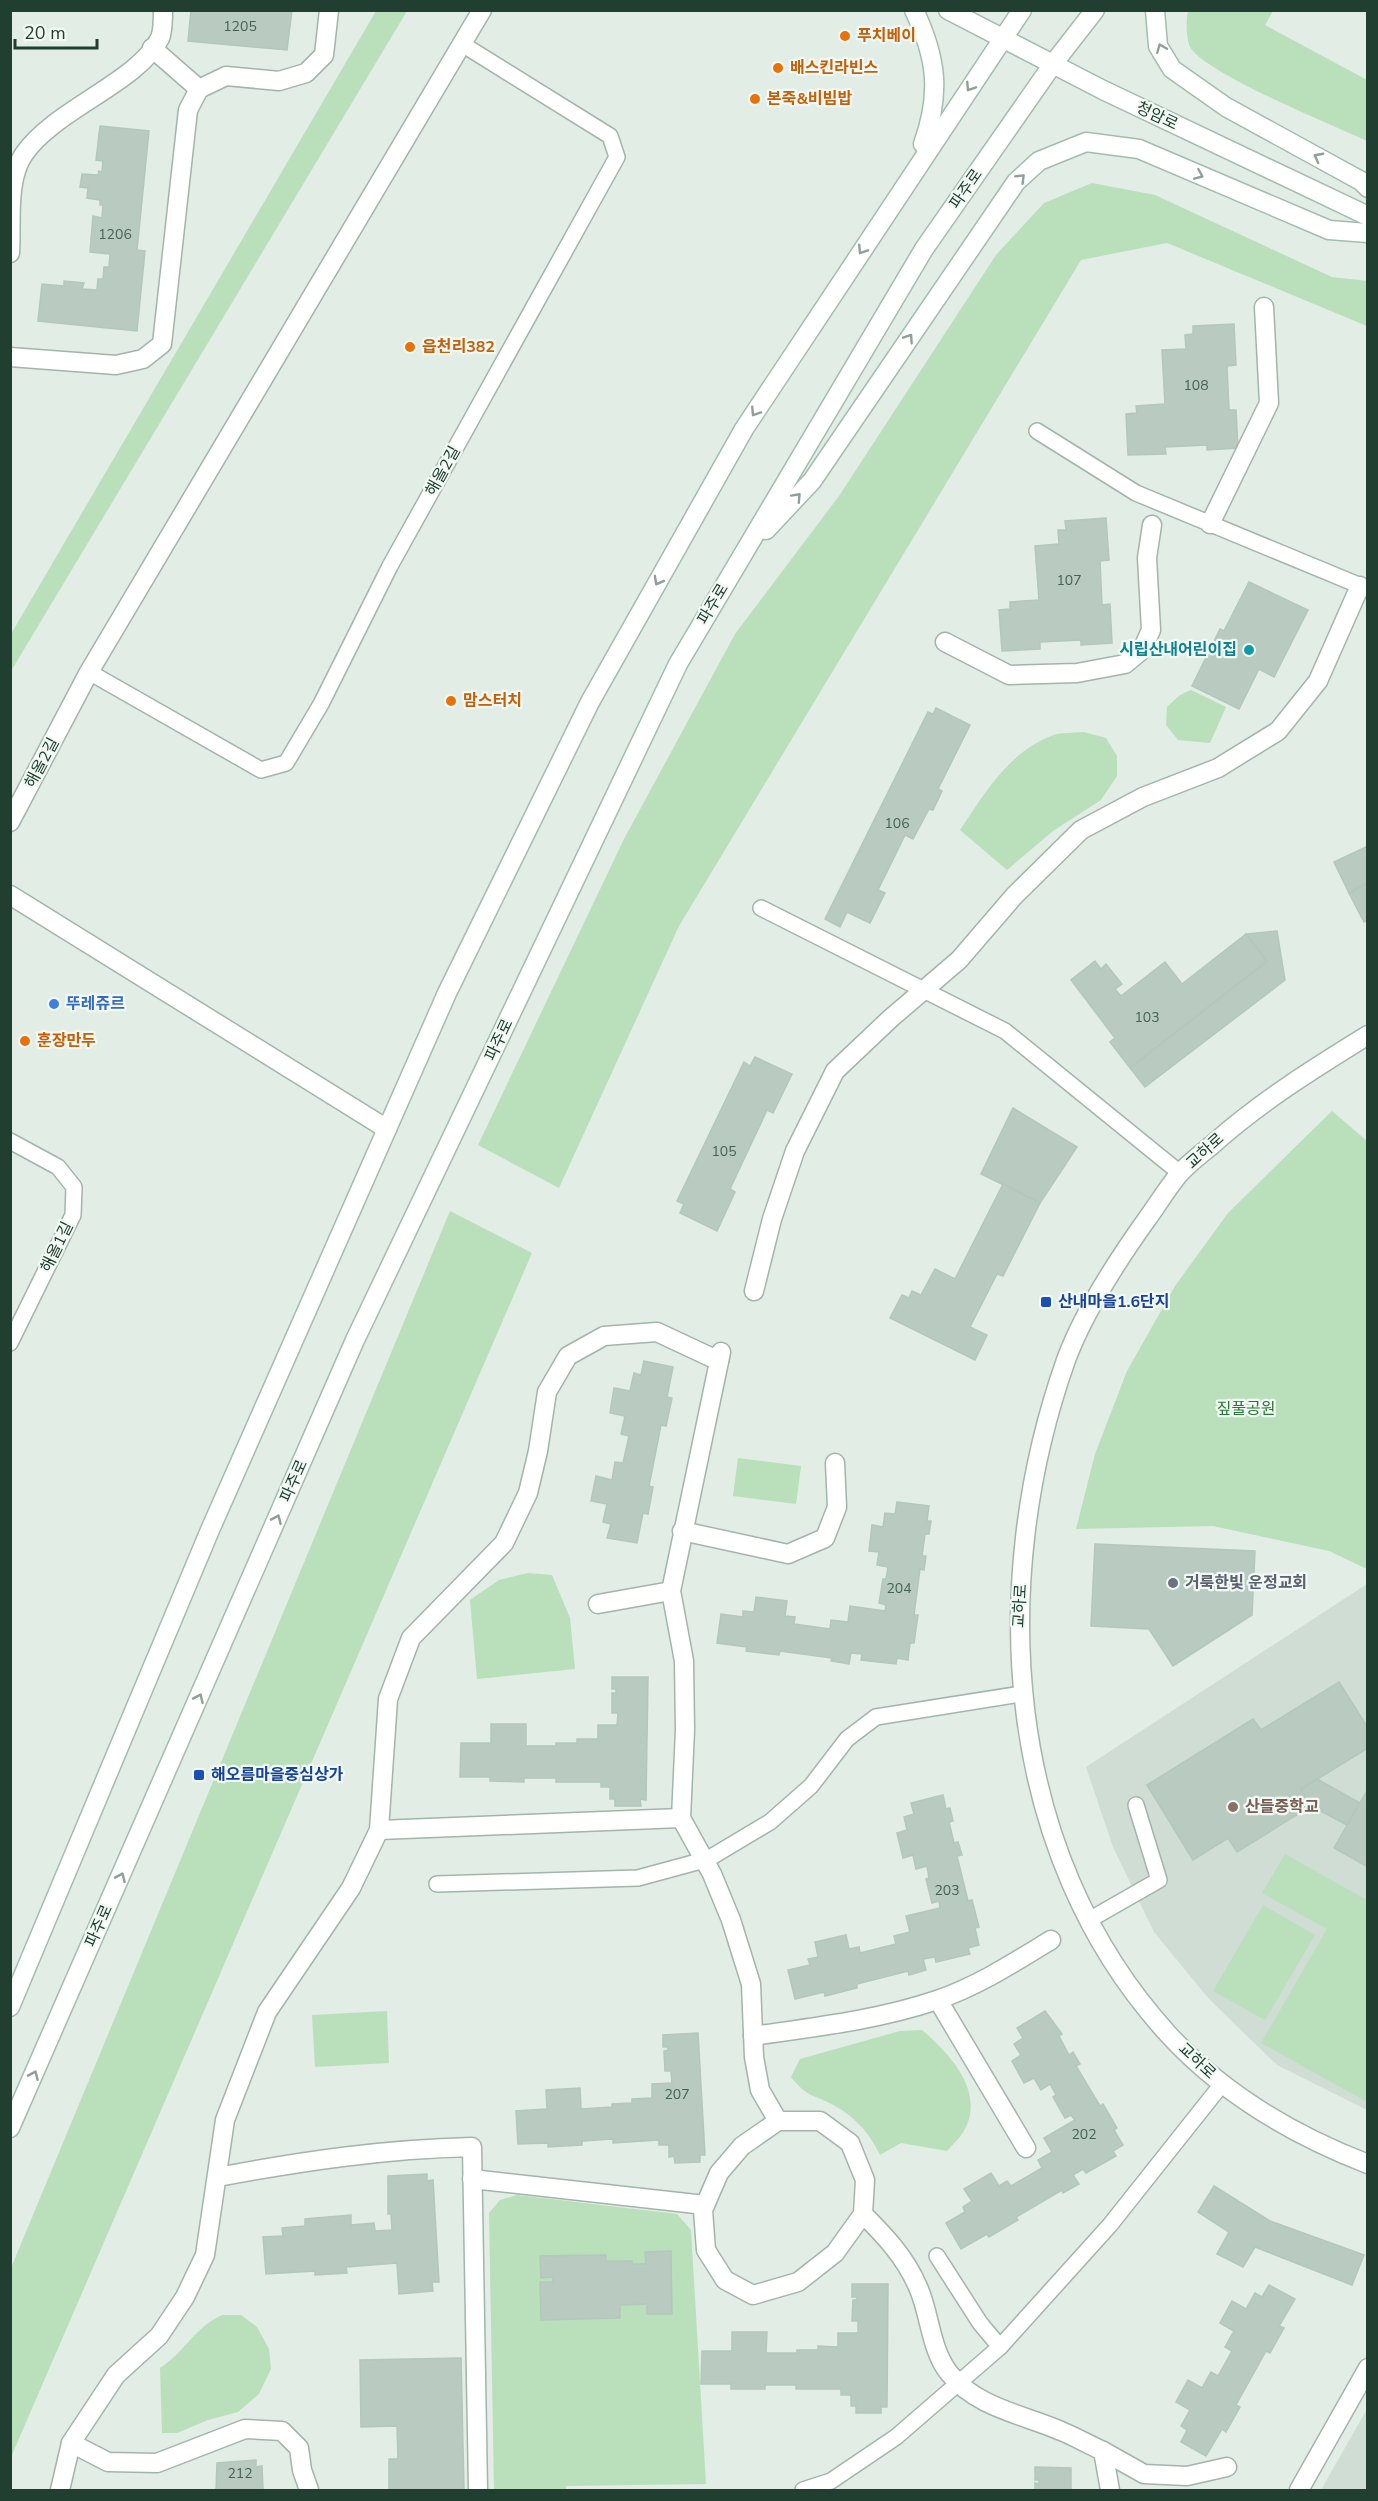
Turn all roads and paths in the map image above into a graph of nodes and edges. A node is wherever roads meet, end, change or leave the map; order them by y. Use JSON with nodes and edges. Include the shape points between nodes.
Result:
{"nodes":[{"id":1,"x":163,"y":10,"type":"edge"},
{"id":2,"x":329,"y":10,"type":"edge"},
{"id":3,"x":482,"y":10,"type":"edge"},
{"id":4,"x":914,"y":10,"type":"edge"},
{"id":5,"x":948,"y":10,"type":"edge"},
{"id":6,"x":1022,"y":10,"type":"edge"},
{"id":7,"x":1095,"y":10,"type":"edge"},
{"id":8,"x":1155,"y":10,"type":"edge"},
{"id":9,"x":1002,"y":38,"type":"junction"},
{"id":10,"x":462,"y":44,"type":"junction"},
{"id":11,"x":152,"y":48,"type":"junction"},
{"id":12,"x":1053,"y":64,"type":"junction"},
{"id":13,"x":199,"y":89,"type":"junction"},
{"id":14,"x":910,"y":176,"type":"junction"},
{"id":15,"x":1368,"y":188,"type":"edge"},
{"id":16,"x":1368,"y":216,"type":"edge"},
{"id":17,"x":1368,"y":233,"type":"edge"},
{"id":18,"x":10,"y":253,"type":"edge"},
{"id":19,"x":1264,"y":307,"type":"dead end"},
{"id":20,"x":10,"y":357,"type":"edge"},
{"id":21,"x":1037,"y":431,"type":"dead end"},
{"id":22,"x":1210,"y":524,"type":"junction"},
{"id":23,"x":1152,"y":525,"type":"dead end"},
{"id":24,"x":742,"y":555,"type":"junction"},
{"id":25,"x":1364,"y":587,"type":"edge"},
{"id":26,"x":945,"y":642,"type":"dead end"},
{"id":27,"x":89,"y":672,"type":"junction"},
{"id":28,"x":10,"y":822,"type":"edge"},
{"id":29,"x":10,"y":895,"type":"edge"},
{"id":30,"x":761,"y":908,"type":"dead end"},
{"id":31,"x":923,"y":990,"type":"junction"},
{"id":32,"x":1368,"y":1035,"type":"edge"},
{"id":33,"x":387,"y":1129,"type":"junction"},
{"id":34,"x":10,"y":1141,"type":"edge"},
{"id":35,"x":1180,"y":1173,"type":"junction"},
{"id":36,"x":753,"y":1291,"type":"dead end"},
{"id":37,"x":10,"y":1343,"type":"edge"},
{"id":38,"x":835,"y":1463,"type":"dead end"},
{"id":39,"x":682,"y":1531,"type":"junction"},
{"id":40,"x":671,"y":1591,"type":"junction"},
{"id":41,"x":598,"y":1604,"type":"dead end"},
{"id":42,"x":1021,"y":1694,"type":"junction"},
{"id":43,"x":1136,"y":1805,"type":"dead end"},
{"id":44,"x":681,"y":1818,"type":"junction"},
{"id":45,"x":379,"y":1830,"type":"junction"},
{"id":46,"x":704,"y":1860,"type":"junction"},
{"id":47,"x":436,"y":1884,"type":"dead end"},
{"id":48,"x":1089,"y":1920,"type":"junction"},
{"id":49,"x":1051,"y":1940,"type":"dead end"},
{"id":50,"x":938,"y":2000,"type":"junction"},
{"id":51,"x":10,"y":2007,"type":"edge"},
{"id":52,"x":753,"y":2036,"type":"junction"},
{"id":53,"x":1222,"y":2084,"type":"junction"},
{"id":54,"x":778,"y":2121,"type":"junction"},
{"id":55,"x":10,"y":2128,"type":"edge"},
{"id":56,"x":1026,"y":2148,"type":"dead end"},
{"id":57,"x":1368,"y":2164,"type":"edge"},
{"id":58,"x":218,"y":2177,"type":"junction"},
{"id":59,"x":472,"y":2179,"type":"junction"},
{"id":60,"x":705,"y":2205,"type":"junction"},
{"id":61,"x":863,"y":2214,"type":"junction"},
{"id":62,"x":937,"y":2256,"type":"dead end"},
{"id":63,"x":1000,"y":2347,"type":"junction"},
{"id":64,"x":1368,"y":2368,"type":"edge"},
{"id":65,"x":959,"y":2382,"type":"junction"},
{"id":66,"x":71,"y":2443,"type":"junction"},
{"id":67,"x":1103,"y":2451,"type":"junction"},
{"id":68,"x":1227,"y":2467,"type":"dead end"},
{"id":69,"x":60,"y":2490,"type":"edge"},
{"id":70,"x":309,"y":2490,"type":"edge"},
{"id":71,"x":478,"y":2490,"type":"edge"},
{"id":72,"x":803,"y":2490,"type":"edge"},
{"id":73,"x":1110,"y":2490,"type":"edge"},
{"id":74,"x":1299,"y":2490,"type":"edge"}],
"edges":[{"from":1,"to":11,"type":"street","via":[[160,37]]},
{"from":2,"to":13,"type":"street","via":[[324,55],[306,73],[279,81],[226,76]]},
{"from":3,"to":10,"type":"street","name":"해올2길"},
{"from":4,"to":14,"type":"street","via":[[929,42],[935,83],[931,122]]},
{"from":5,"to":9,"type":"street","name":"청암로"},
{"from":6,"to":9,"type":"street"},
{"from":7,"to":12,"type":"street","name":"파주로"},
{"from":15,"to":8,"type":"street","one_way":true,"via":[[1226,107],[1172,69],[1158,46]]},
{"from":9,"to":12,"type":"street","name":"청암로"},
{"from":9,"to":14,"type":"street","one_way":true},
{"from":10,"to":27,"type":"street","name":"해올2길"},
{"from":10,"to":27,"type":"lane","name":"해올2길","via":[[610,136],[617,157],[390,566],[286,763],[261,770]]},
{"from":11,"to":13,"type":"street"},
{"from":11,"to":18,"type":"street","via":[[142,61],[45,130],[24,154],[14,177]]},
{"from":12,"to":16,"type":"street","name":"청암로"},
{"from":12,"to":24,"type":"street","name":"파주로","via":[[924,249]]},
{"from":13,"to":20,"type":"street","via":[[188,110],[162,344],[143,358],[116,365]]},
{"from":14,"to":33,"type":"street","one_way":true,"via":[[744,429],[590,702],[447,993]]},
{"from":24,"to":17,"type":"street","one_way":true,"via":[[812,481],[1016,182],[1039,161],[1086,142],[1139,149],[1329,230]]},
{"from":19,"to":22,"type":"street","via":[[1269,403]]},
{"from":21,"to":22,"type":"lane","via":[[1136,493]]},
{"from":22,"to":25,"type":"lane"},
{"from":23,"to":26,"type":"street","via":[[1147,558],[1151,630],[1142,650],[1125,664],[1077,673],[1009,675]]},
{"from":55,"to":24,"type":"street","name":"파주로","one_way":true,"via":[[355,1340],[678,664]]},
{"from":25,"to":31,"type":"street","via":[[1318,681],[1278,732],[1218,768],[1143,797],[1081,830],[1014,896],[959,960]]},
{"from":27,"to":28,"type":"street","name":"해올2길"},
{"from":29,"to":33,"type":"street"},
{"from":30,"to":31,"type":"lane"},
{"from":31,"to":35,"type":"lane","via":[[1005,1032]]},
{"from":31,"to":36,"type":"street","via":[[835,1071],[795,1151]]},
{"from":32,"to":35,"type":"street","name":"교하로","via":[[1285,1086]]},
{"from":33,"to":51,"type":"street","via":[[210,1530]]},
{"from":34,"to":37,"type":"lane","name":"해올1길","via":[[58,1167],[74,1187],[73,1215]]},
{"from":35,"to":42,"type":"street","name":"교하로","via":[[1113,1267],[1067,1358],[1025,1521],[1018,1642]]},
{"from":38,"to":39,"type":"street","via":[[837,1508],[825,1538],[788,1554]]},
{"from":39,"to":40,"type":"street"},
{"from":39,"to":45,"type":"street","via":[[720,1357],[657,1332],[604,1336],[568,1356],[547,1392],[528,1493],[504,1543],[411,1638],[388,1699]]},
{"from":40,"to":41,"type":"street"},
{"from":40,"to":44,"type":"street","via":[[684,1661]]},
{"from":42,"to":46,"type":"lane","via":[[876,1717],[847,1739],[811,1786],[770,1822]]},
{"from":42,"to":48,"type":"street","name":"교하로","via":[[1049,1820],[1076,1896]]},
{"from":43,"to":48,"type":"lane","via":[[1158,1880]]},
{"from":44,"to":45,"type":"street"},
{"from":44,"to":46,"type":"street"},
{"from":45,"to":58,"type":"street","via":[[351,1888],[267,2012],[225,2120]]},
{"from":46,"to":47,"type":"lane","via":[[621,1880]]},
{"from":46,"to":52,"type":"street","via":[[731,1920],[751,1984]]},
{"from":48,"to":53,"type":"street","name":"교하로","via":[[1121,1975],[1168,2034]]},
{"from":49,"to":50,"type":"street","via":[[993,1976]]},
{"from":50,"to":52,"type":"street","via":[[855,2021]]},
{"from":50,"to":56,"type":"street"},
{"from":52,"to":54,"type":"street","via":[[760,2090]]},
{"from":53,"to":57,"type":"street","name":"교하로","via":[[1279,2123],[1321,2146]]},
{"from":53,"to":63,"type":"lane","via":[[1110,2225]]},
{"from":54,"to":60,"type":"street","via":[[742,2146],[719,2173]]},
{"from":54,"to":61,"type":"street","via":[[820,2121],[850,2143],[865,2180]]},
{"from":58,"to":59,"type":"street","via":[[312,2159],[405,2148],[472,2147]]},
{"from":58,"to":66,"type":"street","via":[[205,2255],[184,2297],[159,2336],[116,2375]]},
{"from":59,"to":60,"type":"street"},
{"from":59,"to":71,"type":"street"},
{"from":60,"to":61,"type":"street","via":[[706,2250],[725,2280],[753,2295],[798,2282],[835,2253]]},
{"from":61,"to":65,"type":"street","via":[[898,2248],[919,2288],[948,2372]]},
{"from":62,"to":63,"type":"lane","via":[[980,2324]]},
{"from":63,"to":65,"type":"lane"},
{"from":64,"to":74,"type":"street"},
{"from":65,"to":67,"type":"street","via":[[975,2397],[999,2409],[1062,2431]]},
{"from":65,"to":72,"type":"lane","via":[[896,2437],[831,2481]]},
{"from":66,"to":69,"type":"street"},
{"from":66,"to":70,"type":"street","via":[[108,2462],[157,2463],[244,2429],[282,2431],[299,2448]]},
{"from":67,"to":68,"type":"street","via":[[1144,2474],[1188,2476]]},
{"from":67,"to":73,"type":"street"}]}
